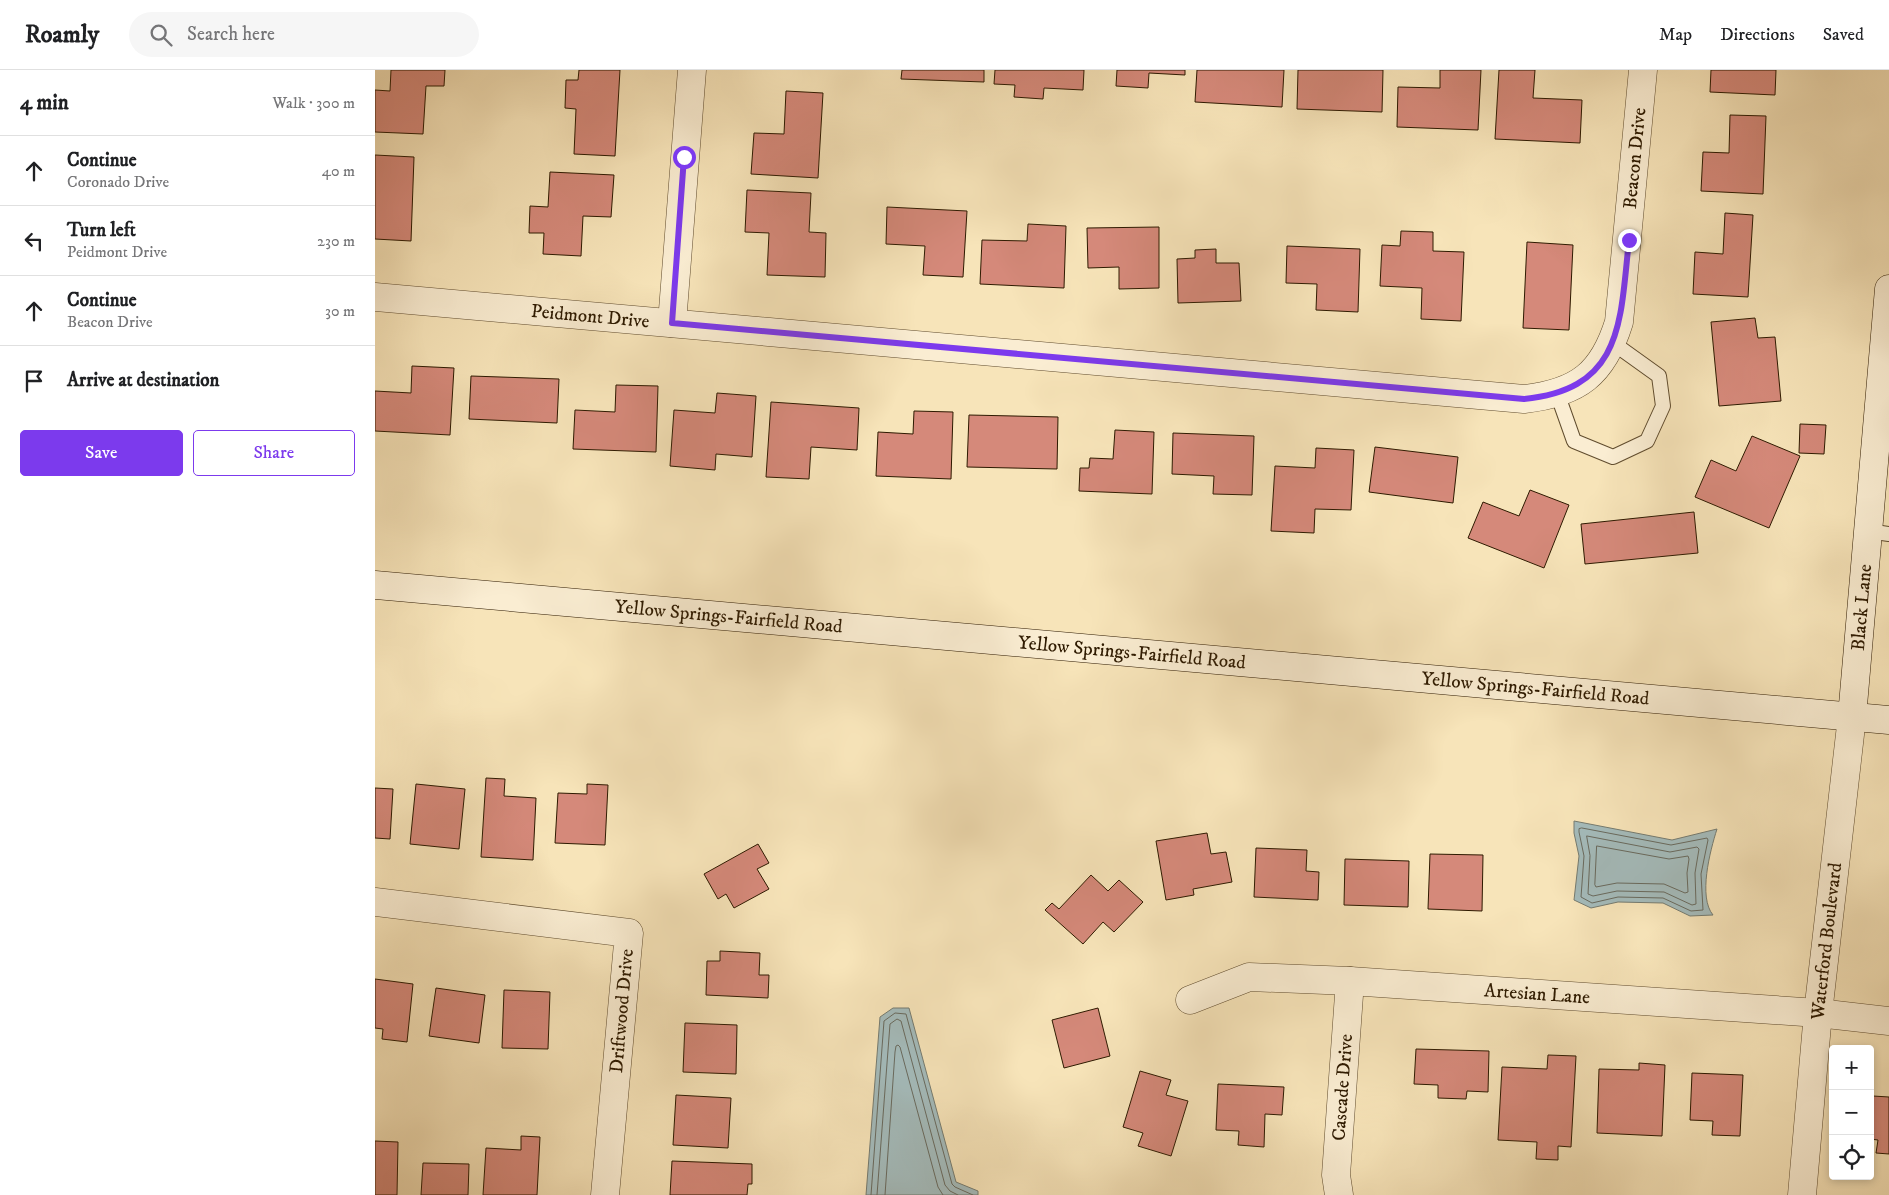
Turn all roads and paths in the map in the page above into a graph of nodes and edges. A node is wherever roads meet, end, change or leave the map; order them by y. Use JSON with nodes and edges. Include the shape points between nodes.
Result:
{"nodes":[{"id":1,"x":692,"y":70,"type":"edge"},
{"id":2,"x":1643,"y":70,"type":"edge"},
{"id":3,"x":1889,"y":289,"type":"edge"},
{"id":4,"x":375,"y":297,"type":"edge"},
{"id":5,"x":672,"y":323,"type":"junction"},
{"id":6,"x":1607,"y":353,"type":"junction"},
{"id":7,"x":1885,"y":386,"type":"edge"},
{"id":8,"x":1557,"y":393,"type":"junction"},
{"id":9,"x":1879,"y":533,"type":"edge"},
{"id":10,"x":375,"y":585,"type":"edge"},
{"id":11,"x":1852,"y":717,"type":"junction"},
{"id":12,"x":1889,"y":720,"type":"edge"},
{"id":13,"x":375,"y":902,"type":"edge"},
{"id":14,"x":1350,"y":981,"type":"junction"},
{"id":15,"x":1189,"y":1000,"type":"dead end"},
{"id":16,"x":1818,"y":1013,"type":"junction"},
{"id":17,"x":1889,"y":1021,"type":"edge"},
{"id":18,"x":605,"y":1195,"type":"edge"},
{"id":19,"x":1339,"y":1195,"type":"edge"},
{"id":20,"x":1802,"y":1195,"type":"edge"}],
"edges":[{"from":1,"to":5,"type":"street"},
{"from":2,"to":6,"type":"street","name":"Beacon Drive","via":[[1619,322]]},
{"from":3,"to":7,"type":"street","name":"Black Lane"},
{"from":4,"to":5,"type":"street","name":"Peidmont Drive"},
{"from":5,"to":8,"type":"street","name":"Peidmont Drive","via":[[1524,399]]},
{"from":6,"to":8,"type":"street","name":"Peidmont Drive","via":[[1586,378]]},
{"from":6,"to":8,"type":"lane","via":[[1659,376],[1663,406],[1647,441],[1613,456],[1574,441]]},
{"from":7,"to":9,"type":"street","name":"Black Lane"},
{"from":9,"to":11,"type":"street","name":"Black Lane"},
{"from":10,"to":11,"type":"street","name":"Yellow Springs-Fairfield Road"},
{"from":11,"to":12,"type":"street","name":"Yellow Springs-Fairfield Road"},
{"from":11,"to":16,"type":"street","name":"Waterford Boulevard"},
{"from":13,"to":18,"type":"street","name":"Driftwood Drive","via":[[629,933]]},
{"from":14,"to":15,"type":"street","name":"Artesian Lane","via":[[1249,977]]},
{"from":14,"to":16,"type":"street","name":"Artesian Lane"},
{"from":14,"to":19,"type":"street","name":"Cascade Drive","via":[[1336,1175]]},
{"from":16,"to":17,"type":"street","name":"Artesian Lane"},
{"from":16,"to":20,"type":"street","name":"Waterford Boulevard"}]}
